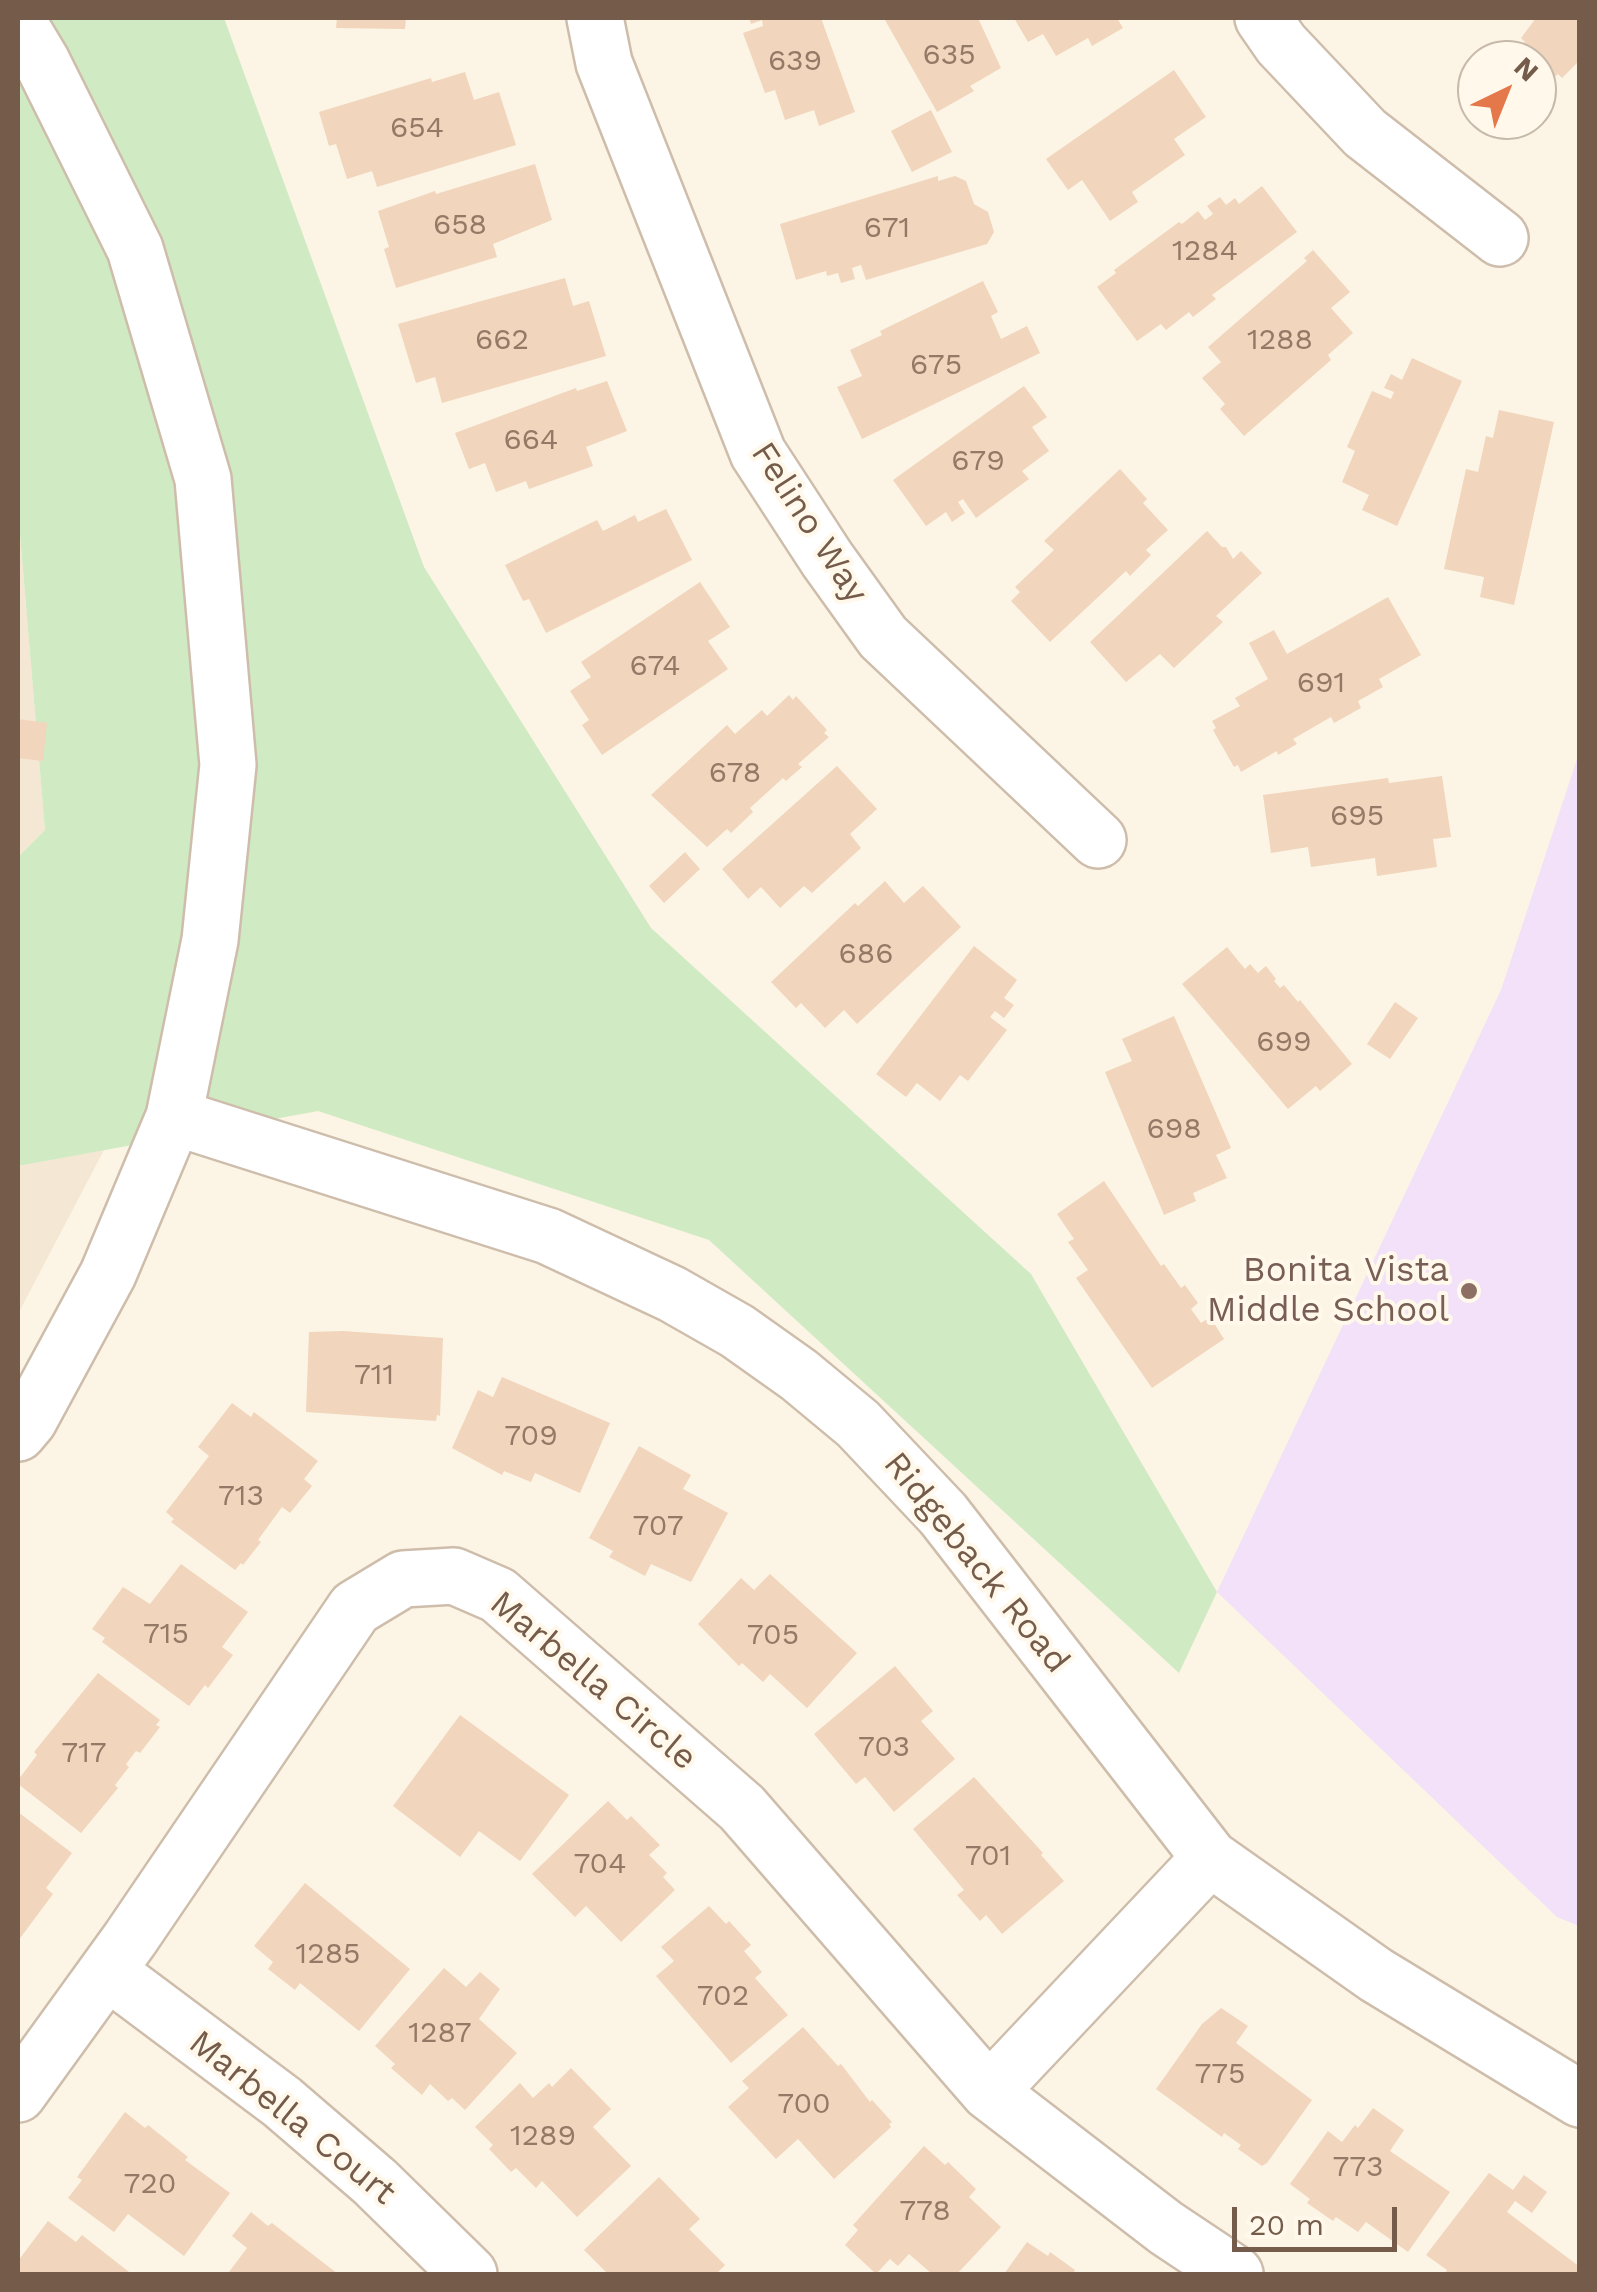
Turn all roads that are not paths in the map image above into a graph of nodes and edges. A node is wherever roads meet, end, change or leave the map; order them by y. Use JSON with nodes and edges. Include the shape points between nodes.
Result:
{"nodes":[{"id":1,"x":595,"y":18,"type":"edge"},
{"id":2,"x":1263,"y":18,"type":"edge"},
{"id":3,"x":18,"y":22,"type":"edge"},
{"id":4,"x":1500,"y":238,"type":"dead end"},
{"id":5,"x":1098,"y":840,"type":"dead end"},
{"id":6,"x":174,"y":1117,"type":"junction"},
{"id":7,"x":18,"y":1434,"type":"edge"},
{"id":8,"x":1210,"y":1858,"type":"junction"},
{"id":9,"x":107,"y":1971,"type":"junction"},
{"id":10,"x":989,"y":2092,"type":"junction"},
{"id":11,"x":18,"y":2094,"type":"edge"},
{"id":12,"x":1580,"y":2099,"type":"edge"},
{"id":13,"x":470,"y":2274,"type":"edge"},
{"id":14,"x":1235,"y":2274,"type":"edge"}],
"edges":[{"from":1,"to":5,"type":"street","name":"Felino Way","via":[[604,63],[758,452],[883,637]]},
{"from":2,"to":4,"type":"street","via":[[1365,134]]},
{"from":3,"to":6,"type":"street","via":[[135,249],[203,479],[228,765],[210,940]]},
{"from":6,"to":7,"type":"street","via":[[108,1274]]},
{"from":6,"to":8,"type":"street","name":"Ridgeback Road","via":[[548,1236],[672,1294],[799,1375],[858,1424],[943,1514]]},
{"from":8,"to":10,"type":"street"},
{"from":8,"to":12,"type":"street","name":"Ridgeback Road","via":[[1376,1975]]},
{"from":9,"to":10,"type":"street","name":"Marbella Circle","via":[[354,1608],[403,1579],[454,1576],[498,1595],[742,1808]]},
{"from":9,"to":11,"type":"street","name":"Marbella Circle"},
{"from":9,"to":13,"type":"street","name":"Marbella Court","via":[[282,2102]]},
{"from":10,"to":14,"type":"street","name":"Marbella Circle"}]}
